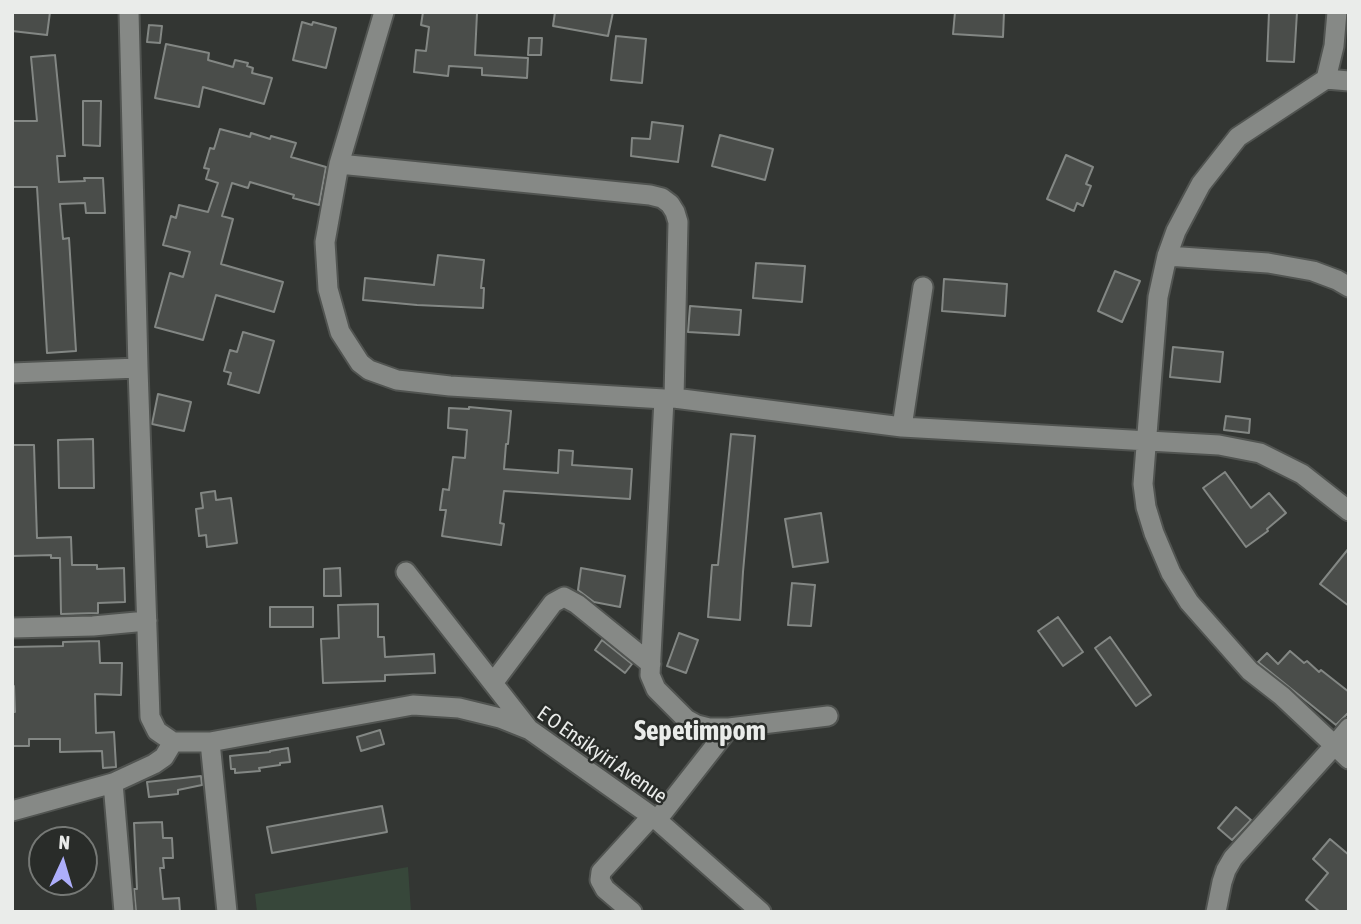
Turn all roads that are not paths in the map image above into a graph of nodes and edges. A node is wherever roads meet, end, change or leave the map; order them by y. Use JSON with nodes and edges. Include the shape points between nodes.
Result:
{"nodes":[{"id":1,"x":129,"y":12,"type":"edge"},
{"id":2,"x":384,"y":12,"type":"edge"},
{"id":3,"x":1337,"y":12,"type":"edge"},
{"id":4,"x":1326,"y":79,"type":"junction"},
{"id":5,"x":1349,"y":81,"type":"edge"},
{"id":6,"x":339,"y":164,"type":"junction"},
{"id":7,"x":1167,"y":256,"type":"junction"},
{"id":8,"x":923,"y":287,"type":"dead end"},
{"id":9,"x":1349,"y":287,"type":"edge"},
{"id":10,"x":138,"y":368,"type":"junction"},
{"id":11,"x":12,"y":373,"type":"edge"},
{"id":12,"x":669,"y":399,"type":"junction"},
{"id":13,"x":902,"y":427,"type":"junction"},
{"id":14,"x":1146,"y":440,"type":"junction"},
{"id":15,"x":1349,"y":511,"type":"edge"},
{"id":16,"x":406,"y":572,"type":"dead end"},
{"id":17,"x":147,"y":621,"type":"junction"},
{"id":18,"x":12,"y":628,"type":"edge"},
{"id":19,"x":651,"y":664,"type":"junction"},
{"id":20,"x":493,"y":683,"type":"junction"},
{"id":21,"x":828,"y":716,"type":"dead end"},
{"id":22,"x":729,"y":728,"type":"junction"},
{"id":23,"x":1349,"y":728,"type":"edge"},
{"id":24,"x":530,"y":730,"type":"junction"},
{"id":25,"x":173,"y":742,"type":"junction"},
{"id":26,"x":210,"y":742,"type":"junction"},
{"id":27,"x":1342,"y":753,"type":"edge"},
{"id":28,"x":113,"y":783,"type":"junction"},
{"id":29,"x":12,"y":811,"type":"edge"},
{"id":30,"x":654,"y":818,"type":"junction"},
{"id":31,"x":124,"y":912,"type":"edge"},
{"id":32,"x":227,"y":912,"type":"edge"},
{"id":33,"x":632,"y":912,"type":"edge"},
{"id":34,"x":761,"y":912,"type":"edge"},
{"id":35,"x":1216,"y":912,"type":"edge"}],
"edges":[{"from":1,"to":10,"type":"street"},
{"from":2,"to":6,"type":"street"},
{"from":3,"to":4,"type":"street"},
{"from":4,"to":5,"type":"street"},
{"from":4,"to":7,"type":"street","via":[[1238,137],[1201,184]]},
{"from":6,"to":12,"type":"street","via":[[325,242],[328,289],[340,332],[369,370],[397,380],[450,386]]},
{"from":6,"to":12,"type":"street","via":[[662,198],[678,222]]},
{"from":7,"to":9,"type":"street","via":[[1268,263],[1313,271]]},
{"from":7,"to":14,"type":"street","via":[[1158,297]]},
{"from":8,"to":13,"type":"street"},
{"from":10,"to":11,"type":"street"},
{"from":10,"to":17,"type":"street"},
{"from":12,"to":13,"type":"street"},
{"from":12,"to":19,"type":"street"},
{"from":13,"to":14,"type":"street"},
{"from":14,"to":15,"type":"street","via":[[1260,453],[1302,474]]},
{"from":14,"to":27,"type":"street","via":[[1146,507],[1171,573],[1189,602],[1250,671]]},
{"from":16,"to":20,"type":"street"},
{"from":17,"to":18,"type":"street"},
{"from":17,"to":25,"type":"street","via":[[150,717],[157,731]]},
{"from":19,"to":20,"type":"street","via":[[564,597],[553,603]]},
{"from":19,"to":22,"type":"street","via":[[656,689],[686,719],[709,728]]},
{"from":20,"to":24,"type":"street"},
{"from":21,"to":22,"type":"street"},
{"from":22,"to":30,"type":"street"},
{"from":23,"to":27,"type":"street"},
{"from":24,"to":26,"type":"street","name":"E O Ensikyiri Avenue","via":[[459,708],[413,705]]},
{"from":24,"to":30,"type":"street","name":"E O Ensikyiri Avenue"},
{"from":25,"to":26,"type":"street","name":"E O Ensikyiri Avenue"},
{"from":25,"to":28,"type":"street","via":[[155,764]]},
{"from":26,"to":32,"type":"street"},
{"from":27,"to":35,"type":"street","via":[[1233,858]]},
{"from":28,"to":29,"type":"street"},
{"from":28,"to":31,"type":"street"},
{"from":30,"to":33,"type":"street","via":[[601,872],[606,889]]},
{"from":30,"to":34,"type":"street","name":"E O Ensikyiri Avenue"}]}
